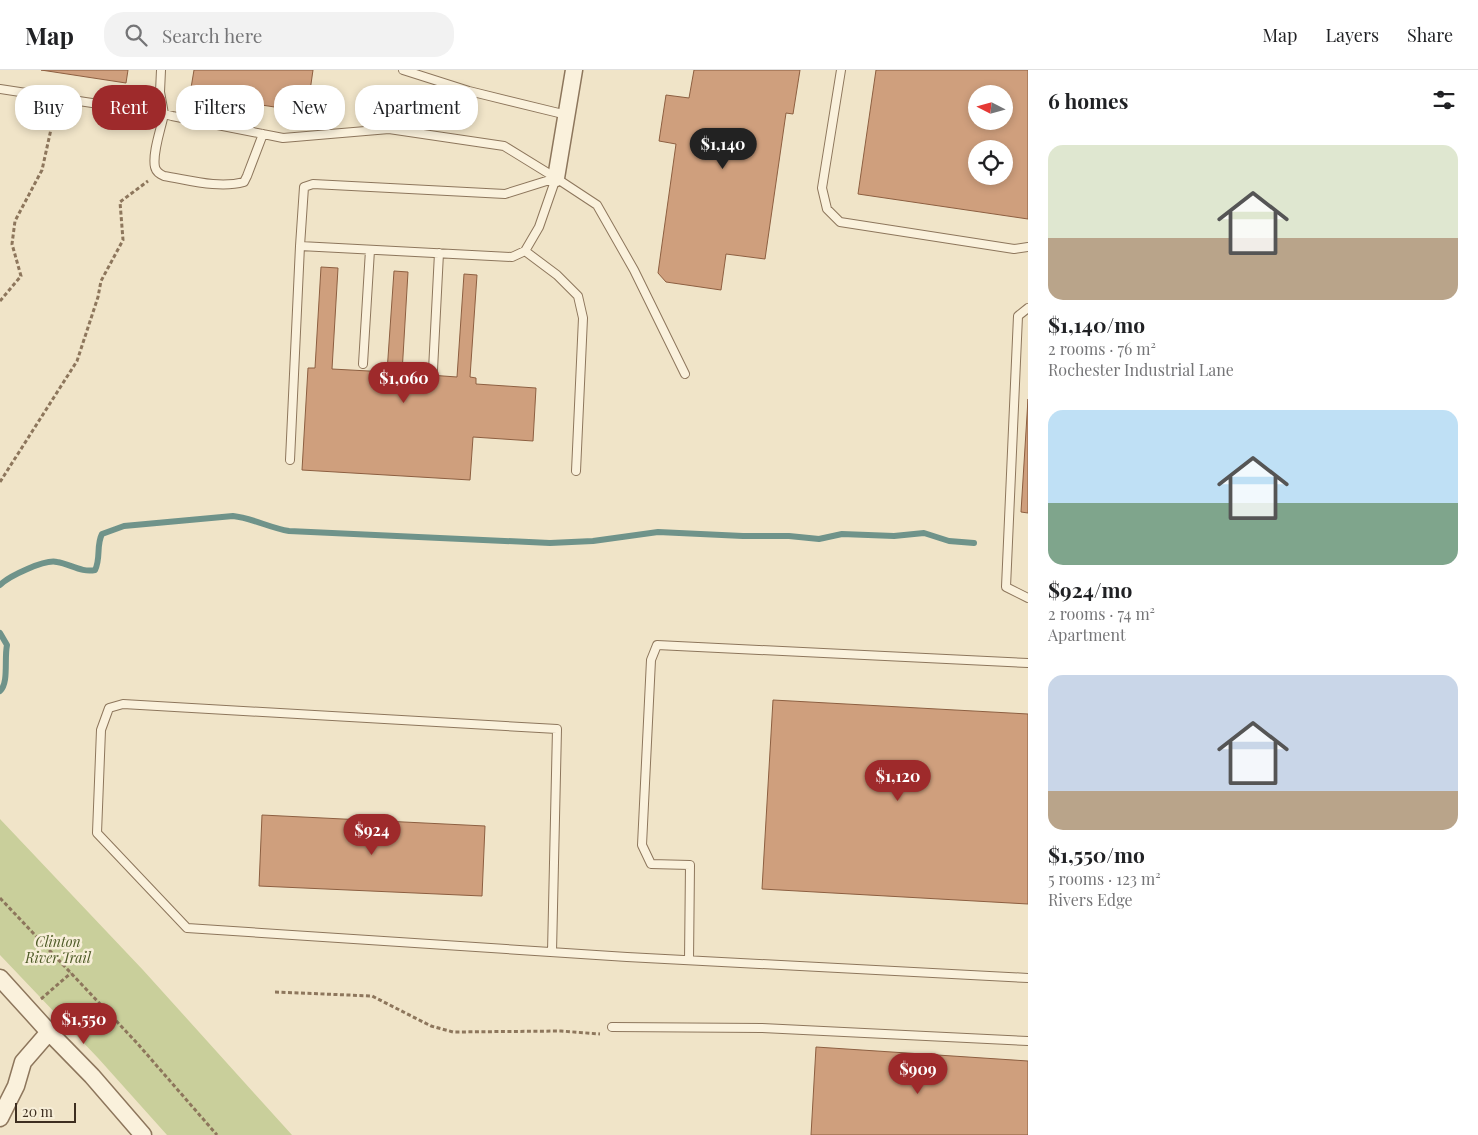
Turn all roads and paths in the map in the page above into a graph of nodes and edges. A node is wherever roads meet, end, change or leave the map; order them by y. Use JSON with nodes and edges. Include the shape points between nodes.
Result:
{"nodes":[{"id":1,"x":161,"y":70,"type":"edge"},
{"id":2,"x":404,"y":70,"type":"edge"},
{"id":3,"x":574,"y":70,"type":"edge"},
{"id":4,"x":841,"y":70,"type":"edge"},
{"id":5,"x":160,"y":85,"type":"edge"},
{"id":6,"x":0,"y":89,"type":"edge"},
{"id":7,"x":15,"y":91,"type":"edge"},
{"id":8,"x":166,"y":114,"type":"edge"},
{"id":9,"x":567,"y":115,"type":"junction"},
{"id":10,"x":51,"y":130,"type":"edge"},
{"id":11,"x":161,"y":130,"type":"edge"},
{"id":12,"x":264,"y":134,"type":"junction"},
{"id":13,"x":158,"y":173,"type":"junction"},
{"id":14,"x":556,"y":178,"type":"junction"},
{"id":15,"x":300,"y":246,"type":"junction"},
{"id":16,"x":1028,"y":247,"type":"edge"},
{"id":17,"x":370,"y":250,"type":"junction"},
{"id":18,"x":525,"y":251,"type":"junction"},
{"id":19,"x":439,"y":253,"type":"junction"},
{"id":20,"x":0,"y":301,"type":"edge"},
{"id":21,"x":1028,"y":308,"type":"edge"},
{"id":22,"x":363,"y":364,"type":"dead end"},
{"id":23,"x":433,"y":370,"type":"dead end"},
{"id":24,"x":684,"y":374,"type":"dead end"},
{"id":25,"x":290,"y":460,"type":"dead end"},
{"id":26,"x":576,"y":471,"type":"dead end"},
{"id":27,"x":0,"y":482,"type":"edge"},
{"id":28,"x":1028,"y":598,"type":"edge"},
{"id":29,"x":1028,"y":663,"type":"edge"},
{"id":30,"x":0,"y":898,"type":"edge"},
{"id":31,"x":552,"y":952,"type":"junction"},
{"id":32,"x":689,"y":960,"type":"junction"},
{"id":33,"x":71,"y":973,"type":"junction"},
{"id":34,"x":0,"y":978,"type":"edge"},
{"id":35,"x":1028,"y":978,"type":"edge"},
{"id":36,"x":275,"y":992,"type":"dead end"},
{"id":37,"x":28,"y":1009,"type":"junction"},
{"id":38,"x":612,"y":1026,"type":"joint"},
{"id":39,"x":49,"y":1032,"type":"junction"},
{"id":40,"x":1028,"y":1041,"type":"edge"},
{"id":41,"x":0,"y":1118,"type":"edge"},
{"id":42,"x":143,"y":1135,"type":"edge"},
{"id":43,"x":217,"y":1135,"type":"edge"}],
"edges":[{"from":1,"to":5,"type":"lane"},
{"from":2,"to":9,"type":"lane","via":[[468,91]]},
{"from":3,"to":9,"type":"street"},
{"from":4,"to":16,"type":"lane","via":[[822,188],[827,209],[840,222],[1014,249]]},
{"from":6,"to":7,"type":"lane"},
{"from":8,"to":12,"type":"lane"},
{"from":9,"to":14,"type":"street"},
{"from":10,"to":20,"type":"path","via":[[42,170],[15,221],[12,244],[21,276]]},
{"from":11,"to":13,"type":"lane","via":[[155,156]]},
{"from":12,"to":13,"type":"lane","via":[[244,182],[221,184]]},
{"from":12,"to":14,"type":"lane","via":[[283,138],[389,129],[494,144],[504,146]]},
{"from":13,"to":27,"type":"path","via":[[120,202],[123,240],[101,281],[77,361]]},
{"from":14,"to":15,"type":"lane","via":[[505,194],[313,184],[304,187]]},
{"from":14,"to":18,"type":"lane","via":[[539,227]]},
{"from":14,"to":24,"type":"lane","via":[[596,205],[634,270]]},
{"from":15,"to":17,"type":"lane"},
{"from":15,"to":25,"type":"lane"},
{"from":17,"to":19,"type":"lane"},
{"from":17,"to":22,"type":"lane"},
{"from":18,"to":19,"type":"lane","via":[[512,257]]},
{"from":18,"to":26,"type":"lane","via":[[578,296],[583,318]]},
{"from":19,"to":23,"type":"lane"},
{"from":21,"to":28,"type":"lane","via":[[1018,316],[1006,587]]},
{"from":29,"to":32,"type":"lane","via":[[657,645],[651,660],[642,845],[651,864],[690,865]]},
{"from":30,"to":33,"type":"path"},
{"from":31,"to":31,"type":"lane","via":[[556,729],[123,704],[109,708],[101,730],[97,833],[188,928]]},
{"from":31,"to":32,"type":"lane"},
{"from":32,"to":35,"type":"lane"},
{"from":33,"to":37,"type":"path"},
{"from":33,"to":43,"type":"path"},
{"from":34,"to":37,"type":"street"},
{"from":36,"to":38,"type":"path","via":[[372,996],[432,1026],[453,1032],[606,1034]]},
{"from":37,"to":39,"type":"street"},
{"from":38,"to":40,"type":"lane","via":[[762,1028]]},
{"from":39,"to":41,"type":"street","via":[[23,1062],[16,1086]]},
{"from":39,"to":42,"type":"street"}]}
